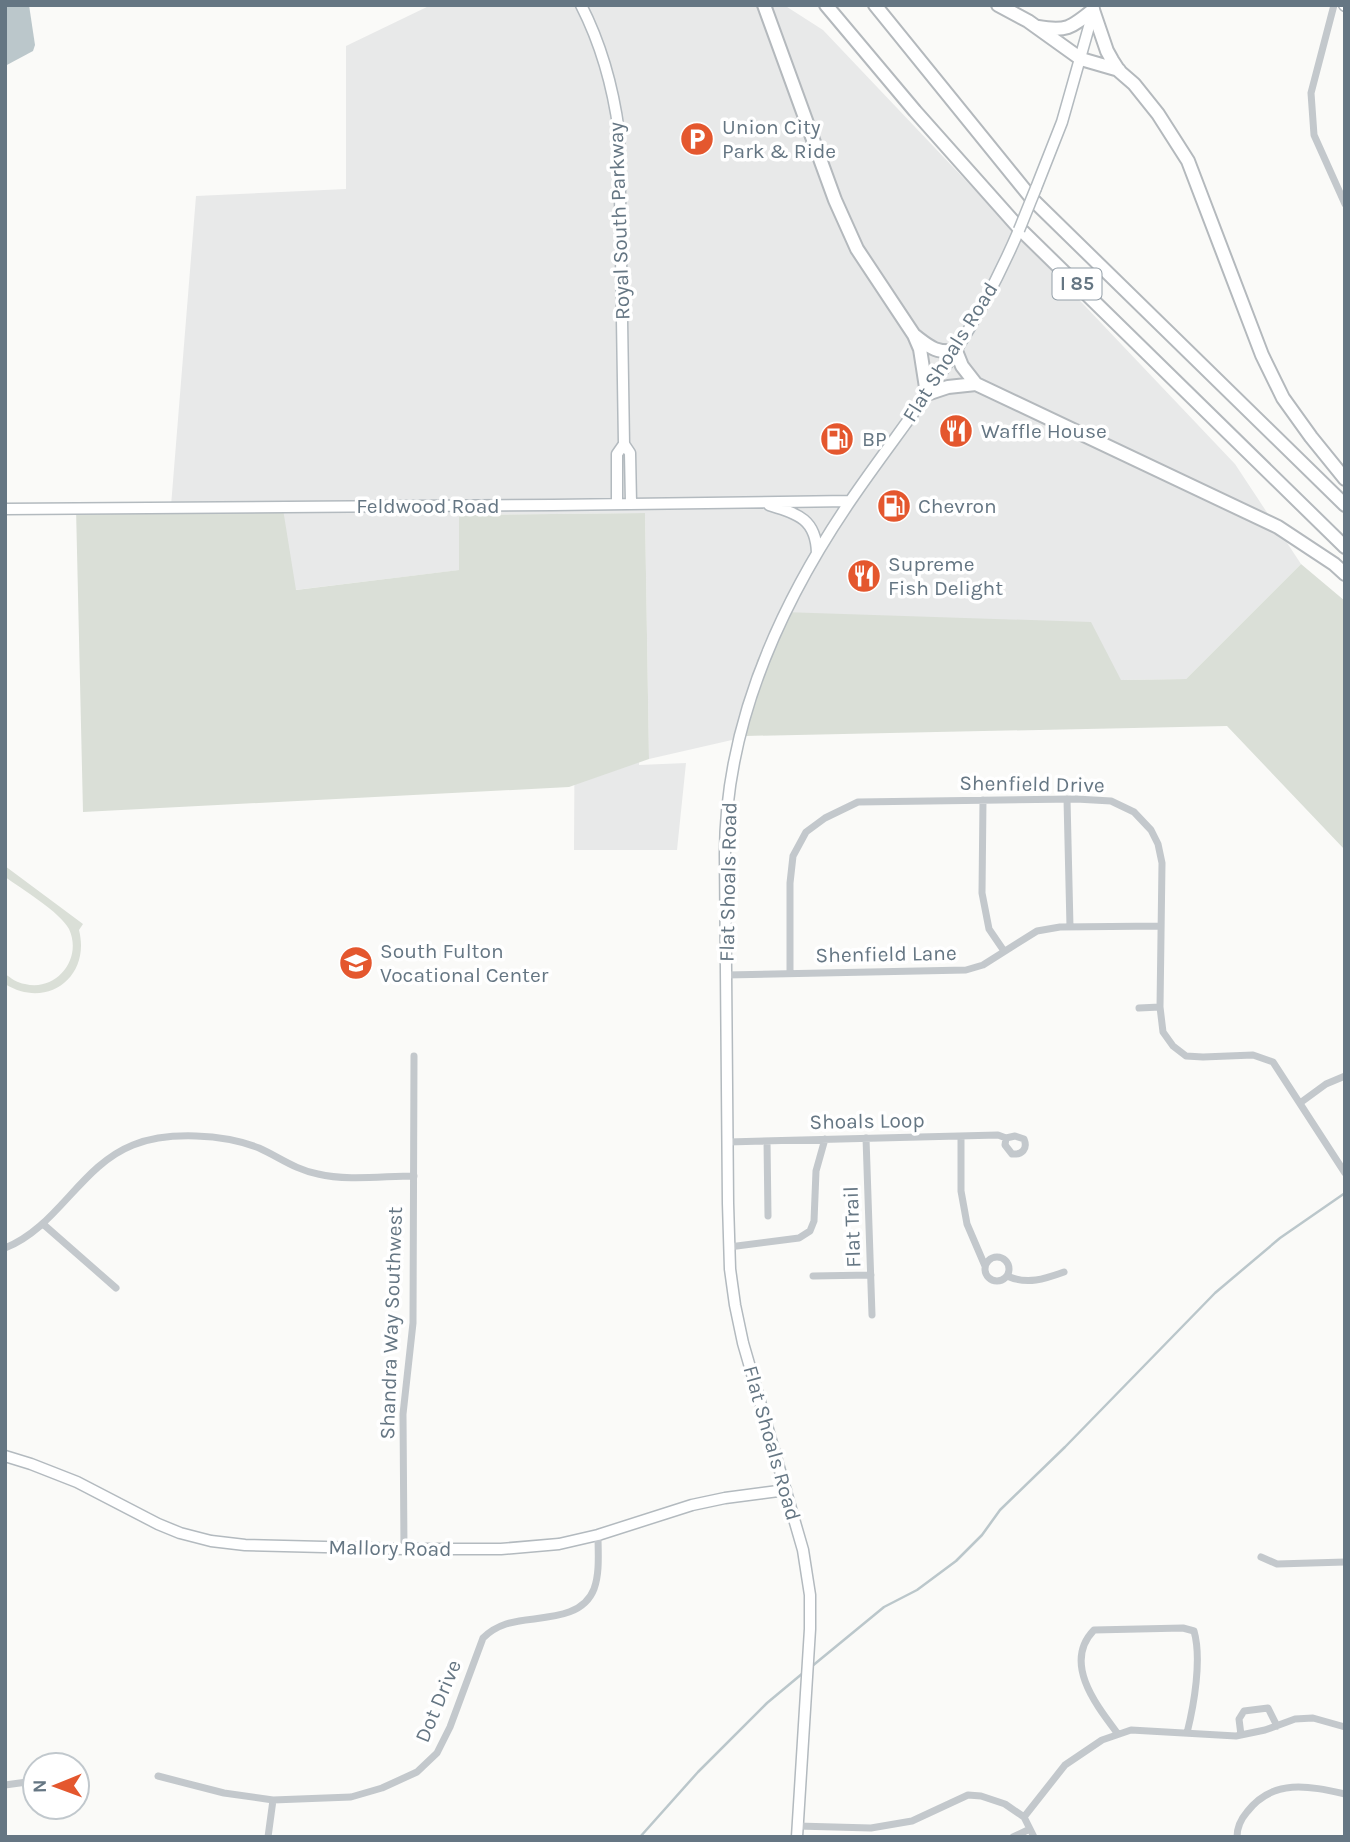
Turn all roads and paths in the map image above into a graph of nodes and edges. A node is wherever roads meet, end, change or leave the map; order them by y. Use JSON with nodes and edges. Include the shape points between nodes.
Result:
{"nodes":[{"id":1,"x":581,"y":5,"type":"edge"},
{"id":2,"x":764,"y":5,"type":"edge"},
{"id":3,"x":826,"y":5,"type":"edge"},
{"id":4,"x":875,"y":5,"type":"edge"},
{"id":5,"x":998,"y":5,"type":"edge"},
{"id":6,"x":1334,"y":5,"type":"edge"},
{"id":7,"x":1094,"y":8,"type":"edge"},
{"id":8,"x":1038,"y":27,"type":"junction"},
{"id":9,"x":1081,"y":59,"type":"junction"},
{"id":10,"x":1119,"y":71,"type":"junction"},
{"id":11,"x":1345,"y":204,"type":"edge"},
{"id":12,"x":914,"y":335,"type":"junction"},
{"id":13,"x":956,"y":351,"type":"junction"},
{"id":14,"x":976,"y":384,"type":"junction"},
{"id":15,"x":927,"y":394,"type":"junction"},
{"id":16,"x":624,"y":444,"type":"junction"},
{"id":17,"x":1345,"y":479,"type":"edge"},
{"id":18,"x":850,"y":501,"type":"junction"},
{"id":19,"x":758,"y":502,"type":"junction"},
{"id":20,"x":631,"y":503,"type":"junction"},
{"id":21,"x":617,"y":504,"type":"junction"},
{"id":22,"x":1345,"y":505,"type":"edge"},
{"id":23,"x":5,"y":509,"type":"edge"},
{"id":24,"x":1345,"y":547,"type":"edge"},
{"id":25,"x":817,"y":555,"type":"junction"},
{"id":26,"x":1345,"y":574,"type":"edge"},
{"id":27,"x":1068,"y":799,"type":"junction"},
{"id":28,"x":983,"y":800,"type":"junction"},
{"id":29,"x":1161,"y":926,"type":"junction"},
{"id":30,"x":1070,"y":928,"type":"junction"},
{"id":31,"x":1004,"y":951,"type":"junction"},
{"id":32,"x":790,"y":973,"type":"junction"},
{"id":33,"x":726,"y":975,"type":"junction"},
{"id":34,"x":1160,"y":1007,"type":"junction"},
{"id":35,"x":1139,"y":1008,"type":"dead end"},
{"id":36,"x":414,"y":1056,"type":"dead end"},
{"id":37,"x":1345,"y":1076,"type":"edge"},
{"id":38,"x":1300,"y":1103,"type":"junction"},
{"id":39,"x":961,"y":1136,"type":"junction"},
{"id":40,"x":866,"y":1138,"type":"junction"},
{"id":41,"x":1006,"y":1138,"type":"dead end"},
{"id":42,"x":825,"y":1139,"type":"junction"},
{"id":43,"x":767,"y":1141,"type":"junction"},
{"id":44,"x":728,"y":1142,"type":"junction"},
{"id":45,"x":1345,"y":1174,"type":"edge"},
{"id":46,"x":414,"y":1176,"type":"junction"},
{"id":47,"x":768,"y":1216,"type":"dead end"},
{"id":48,"x":43,"y":1224,"type":"junction"},
{"id":49,"x":729,"y":1247,"type":"junction"},
{"id":50,"x":5,"y":1248,"type":"edge"},
{"id":51,"x":985,"y":1266,"type":"junction"},
{"id":52,"x":1064,"y":1272,"type":"dead end"},
{"id":53,"x":871,"y":1275,"type":"junction"},
{"id":54,"x":813,"y":1276,"type":"dead end"},
{"id":55,"x":1007,"y":1276,"type":"junction"},
{"id":56,"x":116,"y":1288,"type":"dead end"},
{"id":57,"x":872,"y":1315,"type":"dead end"},
{"id":58,"x":5,"y":1456,"type":"edge"},
{"id":59,"x":786,"y":1490,"type":"junction"},
{"id":60,"x":598,"y":1535,"type":"junction"},
{"id":61,"x":404,"y":1549,"type":"junction"},
{"id":62,"x":1261,"y":1557,"type":"dead end"},
{"id":63,"x":1345,"y":1563,"type":"edge"},
{"id":64,"x":1277,"y":1726,"type":"junction"},
{"id":65,"x":1345,"y":1727,"type":"edge"},
{"id":66,"x":1187,"y":1733,"type":"junction"},
{"id":67,"x":1118,"y":1734,"type":"junction"},
{"id":68,"x":1241,"y":1735,"type":"junction"},
{"id":69,"x":158,"y":1776,"type":"dead end"},
{"id":70,"x":1345,"y":1794,"type":"edge"},
{"id":71,"x":273,"y":1800,"type":"junction"},
{"id":72,"x":1024,"y":1817,"type":"junction"},
{"id":73,"x":797,"y":1832,"type":"edge"},
{"id":74,"x":1032,"y":1833,"type":"edge"},
{"id":75,"x":268,"y":1837,"type":"edge"},
{"id":76,"x":1013,"y":1837,"type":"edge"},
{"id":77,"x":1237,"y":1837,"type":"edge"}],
"edges":[{"from":1,"to":16,"type":"street","name":"Royal South Parkway","via":[[605,60],[619,132]]},
{"from":2,"to":12,"type":"highway","via":[[856,249]]},
{"from":3,"to":24,"type":"highway","number":"I 85","via":[[1020,228]]},
{"from":4,"to":22,"type":"highway","number":"I 85","via":[[1033,200]]},
{"from":5,"to":8,"type":"highway"},
{"from":6,"to":11,"type":"street","via":[[1311,93],[1314,135]]},
{"from":7,"to":8,"type":"highway","via":[[1064,30]]},
{"from":7,"to":9,"type":"street","name":"Flat Shoals Road"},
{"from":7,"to":10,"type":"highway","via":[[1107,51]]},
{"from":8,"to":9,"type":"highway"},
{"from":9,"to":10,"type":"highway"},
{"from":9,"to":13,"type":"street","name":"Flat Shoals Road","bridge":true,"via":[[1051,153],[1007,258]]},
{"from":10,"to":17,"type":"highway","via":[[1158,114],[1188,160],[1262,355],[1283,398]]},
{"from":12,"to":13,"type":"highway","via":[[934,350]]},
{"from":12,"to":15,"type":"highway"},
{"from":13,"to":14,"type":"highway"},
{"from":13,"to":15,"type":"street","name":"Flat Shoals Road"},
{"from":14,"to":15,"type":"highway"},
{"from":14,"to":26,"type":"highway","via":[[1278,527]]},
{"from":15,"to":18,"type":"street","name":"Flat Shoals Road"},
{"from":16,"to":20,"type":"street","name":"Royal South Parkway","via":[[630,453]]},
{"from":16,"to":21,"type":"street","name":"Royal South Parkway","via":[[617,454]]},
{"from":18,"to":19,"type":"street","name":"Feldwood Road"},
{"from":18,"to":25,"type":"street","name":"Flat Shoals Road"},
{"from":19,"to":20,"type":"street","name":"Feldwood Road"},
{"from":19,"to":25,"type":"street","via":[[795,514],[811,526]]},
{"from":20,"to":21,"type":"street","name":"Feldwood Road"},
{"from":21,"to":23,"type":"street","name":"Feldwood Road"},
{"from":25,"to":33,"type":"street","name":"Flat Shoals Road","via":[[771,641],[732,775],[725,845]]},
{"from":27,"to":28,"type":"street","name":"Shenfield Drive"},
{"from":27,"to":29,"type":"street","name":"Shenfield Drive","via":[[1111,801],[1134,812],[1152,830],[1162,863]]},
{"from":27,"to":30,"type":"street"},
{"from":28,"to":31,"type":"street","via":[[982,893],[989,929]]},
{"from":28,"to":32,"type":"street","name":"Shenfield Drive","via":[[858,802],[806,832],[793,856]]},
{"from":29,"to":30,"type":"street","name":"Shenfield Lane"},
{"from":29,"to":34,"type":"street","name":"Shenfield Drive"},
{"from":30,"to":31,"type":"street","name":"Shenfield Lane","via":[[1037,931]]},
{"from":31,"to":32,"type":"street","name":"Shenfield Lane","via":[[966,970]]},
{"from":32,"to":33,"type":"street","name":"Shenfield Lane"},
{"from":33,"to":44,"type":"street","name":"Flat Shoals Road"},
{"from":34,"to":35,"type":"street"},
{"from":34,"to":38,"type":"street","name":"Shenfield Drive","via":[[1163,1032],[1186,1056],[1253,1055],[1273,1062]]},
{"from":36,"to":46,"type":"street","name":"Shandra Way Southwest"},
{"from":37,"to":38,"type":"street"},
{"from":38,"to":45,"type":"street","name":"Shenfield Drive"},
{"from":39,"to":40,"type":"street","name":"Shoals Loop"},
{"from":39,"to":41,"type":"street","name":"Shoals Loop"},
{"from":39,"to":51,"type":"street","via":[[961,1191],[967,1224]]},
{"from":40,"to":42,"type":"street","name":"Shoals Loop"},
{"from":40,"to":53,"type":"street","name":"Flat Trail"},
{"from":42,"to":43,"type":"street","name":"Shoals Loop"},
{"from":42,"to":49,"type":"street","via":[[816,1171],[810,1231],[799,1238]]},
{"from":43,"to":44,"type":"street","name":"Shoals Loop"},
{"from":43,"to":47,"type":"street"},
{"from":44,"to":49,"type":"street","name":"Flat Shoals Road"},
{"from":46,"to":48,"type":"street","via":[[320,1175],[240,1142],[163,1137],[133,1145],[105,1161]]},
{"from":46,"to":61,"type":"street","name":"Shandra Way Southwest","via":[[413,1323],[403,1414]]},
{"from":48,"to":50,"type":"street"},
{"from":48,"to":56,"type":"street"},
{"from":49,"to":59,"type":"street","name":"Flat Shoals Road","via":[[743,1343]]},
{"from":51,"to":55,"type":"street","via":[[992,1280]]},
{"from":51,"to":55,"type":"street","via":[[989,1259],[1000,1257],[1009,1264]]},
{"from":52,"to":55,"type":"street","via":[[1024,1281]]},
{"from":53,"to":54,"type":"street"},
{"from":53,"to":57,"type":"street","name":"Flat Trail"},
{"from":58,"to":61,"type":"street","name":"Mallory Road","via":[[77,1482],[158,1524],[202,1539],[245,1545]]},
{"from":59,"to":60,"type":"street","name":"Mallory Road","via":[[692,1505]]},
{"from":59,"to":73,"type":"street","name":"Flat Shoals Road","via":[[810,1595]]},
{"from":60,"to":61,"type":"street","name":"Mallory Road","via":[[501,1549]]},
{"from":60,"to":71,"type":"street","name":"Dot Drive","via":[[598,1564],[588,1600],[568,1614],[506,1624],[483,1638],[438,1753],[417,1772],[351,1797]]},
{"from":62,"to":63,"type":"street","via":[[1277,1564]]},
{"from":64,"to":65,"type":"street","via":[[1313,1718]]},
{"from":64,"to":68,"type":"street"},
{"from":64,"to":68,"type":"street","via":[[1268,1708],[1244,1711],[1239,1719]]},
{"from":66,"to":67,"type":"street","via":[[1131,1730]]},
{"from":66,"to":67,"type":"street","via":[[1198,1644],[1194,1631],[1094,1630],[1086,1639],[1080,1664],[1092,1700]]},
{"from":66,"to":68,"type":"street"},
{"from":67,"to":72,"type":"street","via":[[1065,1765]]},
{"from":69,"to":71,"type":"street","name":"Dot Drive"},
{"from":70,"to":77,"type":"street","via":[[1309,1786],[1274,1791],[1254,1803],[1242,1819]]},
{"from":71,"to":75,"type":"street"},
{"from":72,"to":73,"type":"street","via":[[1005,1804],[968,1795],[912,1821]]},
{"from":72,"to":74,"type":"street"},
{"from":74,"to":76,"type":"street"}]}
